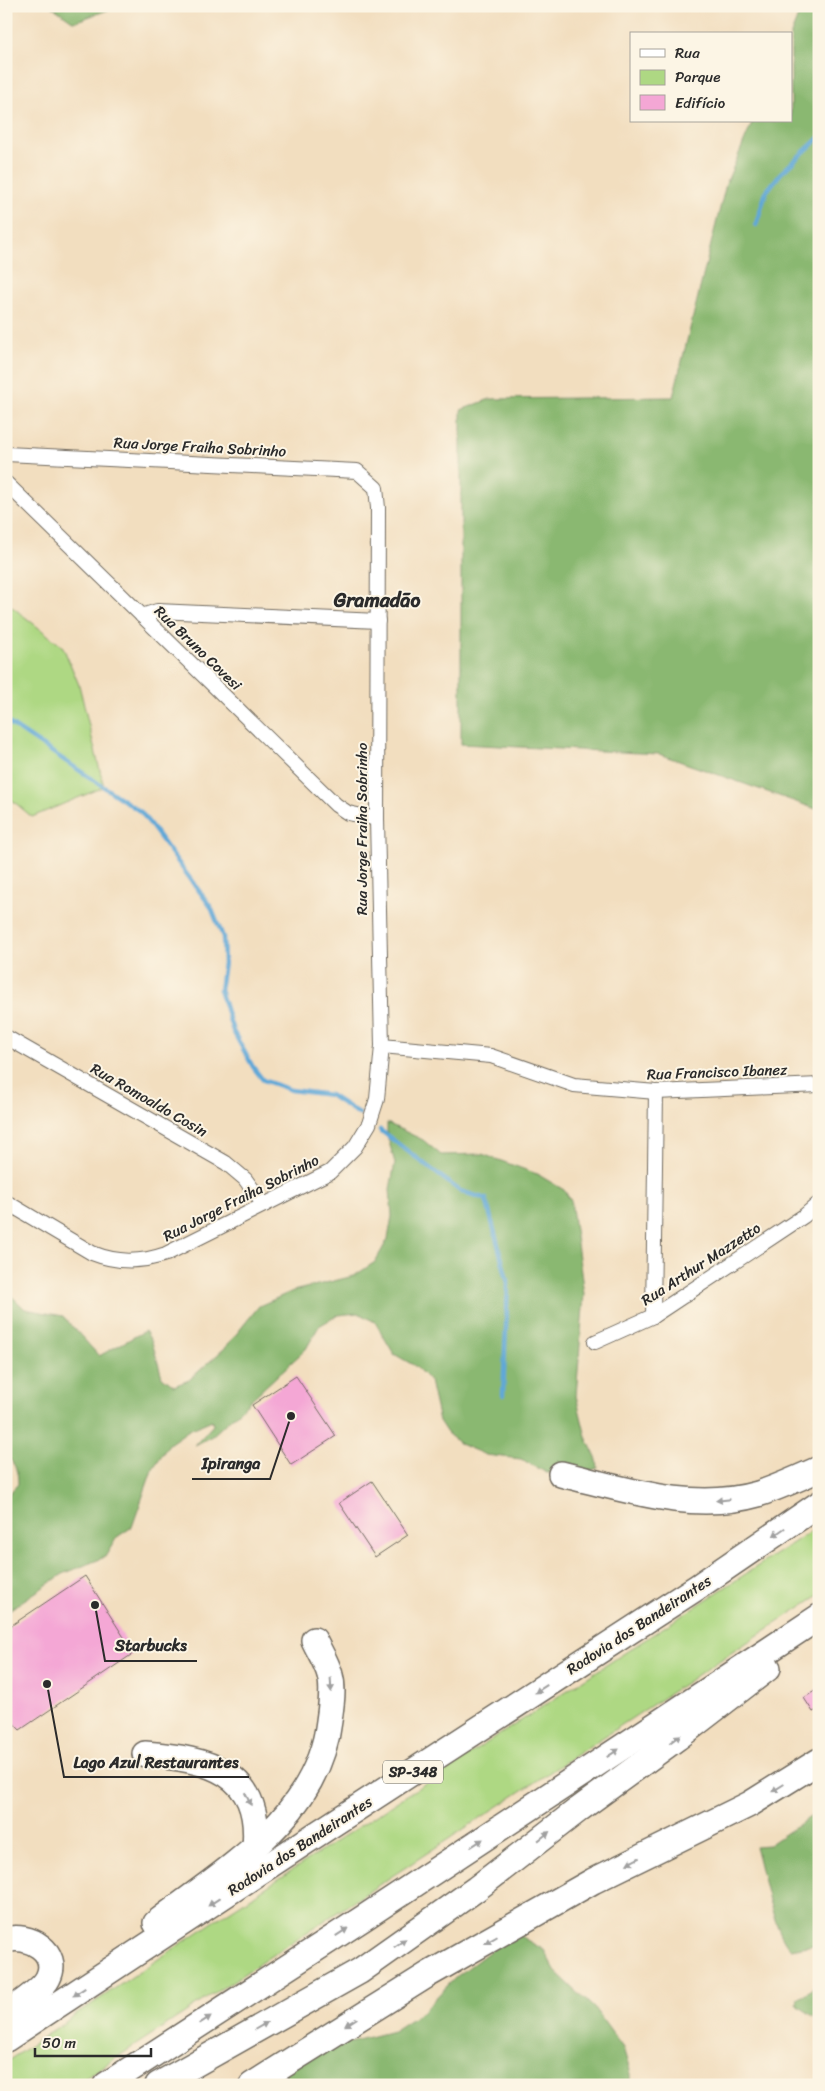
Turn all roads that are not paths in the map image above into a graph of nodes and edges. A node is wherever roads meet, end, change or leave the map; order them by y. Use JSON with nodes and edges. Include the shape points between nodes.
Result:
{"nodes":[{"id":1,"x":6,"y":454,"type":"edge"},
{"id":2,"x":6,"y":483,"type":"edge"},
{"id":3,"x":142,"y":616,"type":"junction"},
{"id":4,"x":378,"y":621,"type":"junction"},
{"id":5,"x":378,"y":819,"type":"junction"},
{"id":6,"x":6,"y":1037,"type":"edge"},
{"id":7,"x":382,"y":1046,"type":"junction"},
{"id":8,"x":819,"y":1085,"type":"edge"},
{"id":9,"x":656,"y":1092,"type":"junction"},
{"id":10,"x":6,"y":1202,"type":"edge"},
{"id":11,"x":819,"y":1203,"type":"edge"},
{"id":12,"x":264,"y":1205,"type":"junction"},
{"id":13,"x":653,"y":1316,"type":"junction"},
{"id":14,"x":595,"y":1342,"type":"dead end"},
{"id":15,"x":819,"y":1469,"type":"edge"},
{"id":16,"x":561,"y":1474,"type":"dead end"},
{"id":17,"x":819,"y":1504,"type":"edge"},
{"id":18,"x":819,"y":1617,"type":"edge"},
{"id":19,"x":819,"y":1627,"type":"edge"},
{"id":20,"x":314,"y":1640,"type":"dead end"},
{"id":21,"x":145,"y":1754,"type":"dead end"},
{"id":22,"x":819,"y":1762,"type":"edge"},
{"id":23,"x":255,"y":1848,"type":"junction"},
{"id":24,"x":6,"y":1940,"type":"edge"},
{"id":25,"x":103,"y":1976,"type":"junction"},
{"id":26,"x":6,"y":2014,"type":"edge"},
{"id":27,"x":6,"y":2039,"type":"edge"},
{"id":28,"x":106,"y":2085,"type":"edge"},
{"id":29,"x":158,"y":2085,"type":"edge"},
{"id":30,"x":252,"y":2085,"type":"edge"}],
"edges":[{"from":1,"to":4,"type":"street","name":"Rua Jorge Fraiha Sobrinho","via":[[357,471],[376,488]]},
{"from":2,"to":3,"type":"street","name":"Rua Bruno Covesi"},
{"from":3,"to":4,"type":"street","via":[[157,611]]},
{"from":3,"to":5,"type":"street","name":"Rua Bruno Covesi","via":[[336,805],[348,812]]},
{"from":4,"to":5,"type":"street","name":"Rua Jorge Fraiha Sobrinho"},
{"from":5,"to":7,"type":"street","name":"Rua Jorge Fraiha Sobrinho"},
{"from":6,"to":12,"type":"street","name":"Rua Romoaldo Cosin","via":[[226,1163],[245,1179]]},
{"from":7,"to":9,"type":"street","name":"Rua Francisco Ibanez","via":[[491,1056],[574,1085]]},
{"from":7,"to":12,"type":"street","name":"Rua Jorge Fraiha Sobrinho","via":[[377,1098],[355,1147],[330,1172]]},
{"from":8,"to":9,"type":"street","name":"Rua Francisco Ibanez"},
{"from":9,"to":13,"type":"street"},
{"from":10,"to":12,"type":"street","name":"Rua Jorge Fraiha Sobrinho","via":[[92,1253],[123,1261],[152,1259],[166,1254]]},
{"from":11,"to":13,"type":"street","name":"Rua Arthur Mazzetto"},
{"from":13,"to":14,"type":"street","name":"Rua Arthur Mazzetto"},
{"from":15,"to":16,"type":"highway","one_way":true,"via":[[757,1494],[693,1502],[661,1498]]},
{"from":17,"to":25,"type":"highway","name":"Rodovia dos Bandeirantes","number":"SP-348","one_way":true},
{"from":28,"to":18,"type":"highway","one_way":true},
{"from":29,"to":19,"type":"highway","one_way":true,"via":[[360,1971],[738,1692]]},
{"from":20,"to":23,"type":"highway","one_way":true,"via":[[330,1675],[328,1733],[316,1769],[297,1802]]},
{"from":21,"to":23,"type":"highway","one_way":true,"via":[[197,1761],[223,1770],[242,1787],[252,1808],[257,1827]]},
{"from":22,"to":30,"type":"highway","one_way":true,"via":[[750,1804],[594,1881],[429,1974]]},
{"from":23,"to":25,"type":"highway","via":[[146,1930]]},
{"from":24,"to":26,"type":"highway","via":[[23,1938],[36,1943],[45,1951],[50,1972],[46,1982]]},
{"from":25,"to":27,"type":"highway","name":"Rodovia dos Bandeirantes","number":"SP-348","one_way":true}]}
